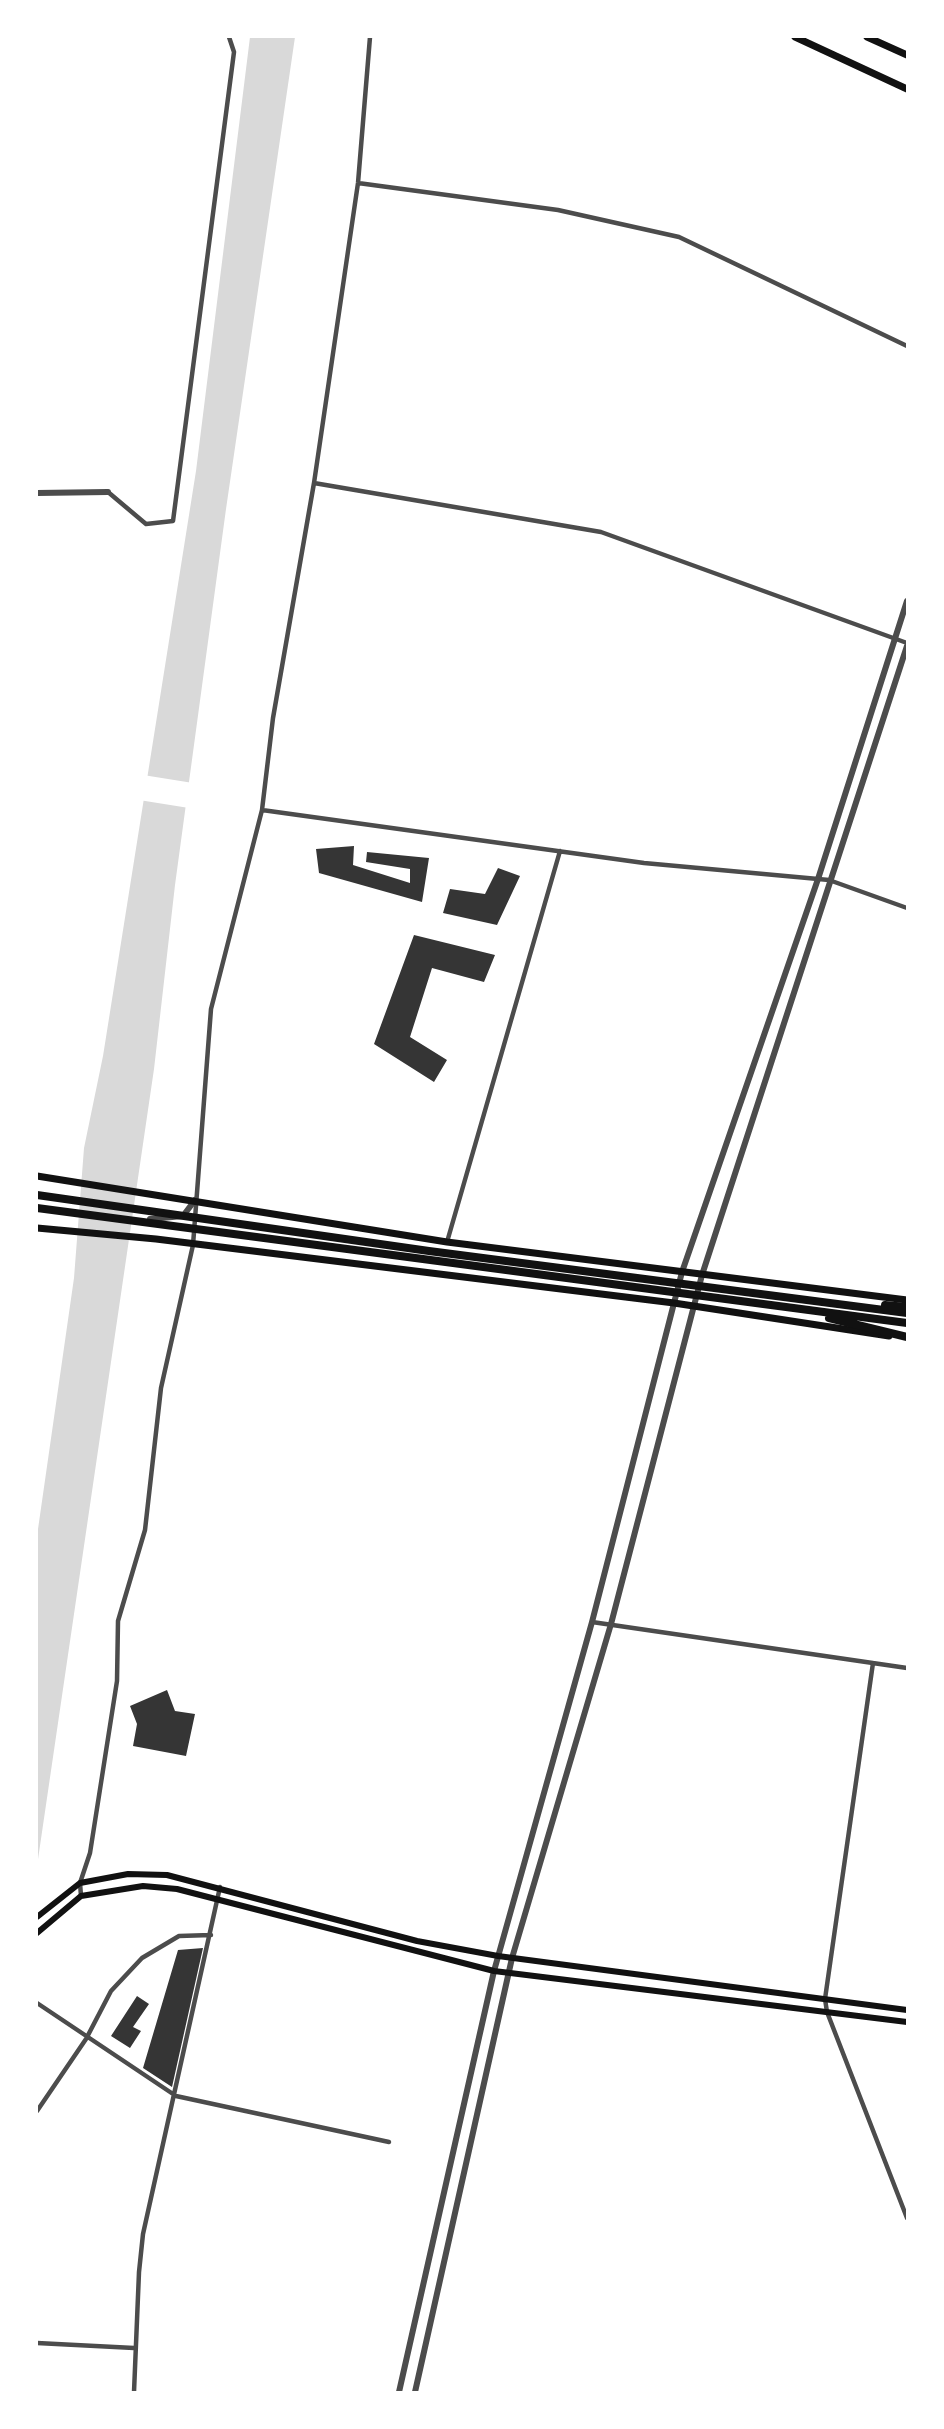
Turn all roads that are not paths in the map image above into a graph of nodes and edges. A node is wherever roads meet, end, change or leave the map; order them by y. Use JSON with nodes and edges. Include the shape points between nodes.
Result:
{"nodes":[{"id":1,"x":229,"y":37,"type":"edge"},
{"id":2,"x":370,"y":37,"type":"edge"},
{"id":3,"x":795,"y":37,"type":"edge"},
{"id":4,"x":867,"y":37,"type":"edge"},
{"id":5,"x":907,"y":55,"type":"edge"},
{"id":6,"x":907,"y":89,"type":"edge"},
{"id":7,"x":358,"y":183,"type":"junction"},
{"id":8,"x":907,"y":346,"type":"edge"},
{"id":9,"x":314,"y":483,"type":"junction"},
{"id":10,"x":108,"y":492,"type":"joint"},
{"id":11,"x":37,"y":493,"type":"edge"},
{"id":12,"x":907,"y":601,"type":"edge"},
{"id":13,"x":895,"y":639,"type":"junction"},
{"id":14,"x":907,"y":644,"type":"edge"},
{"id":15,"x":262,"y":810,"type":"junction"},
{"id":16,"x":560,"y":851,"type":"junction"},
{"id":17,"x":818,"y":879,"type":"junction"},
{"id":18,"x":829,"y":880,"type":"junction"},
{"id":19,"x":907,"y":908,"type":"edge"},
{"id":20,"x":37,"y":1176,"type":"edge"},
{"id":21,"x":37,"y":1195,"type":"edge"},
{"id":22,"x":195,"y":1200,"type":"junction"},
{"id":23,"x":37,"y":1208,"type":"edge"},
{"id":24,"x":37,"y":1228,"type":"edge"},
{"id":25,"x":447,"y":1242,"type":"junction"},
{"id":26,"x":193,"y":1245,"type":"junction"},
{"id":27,"x":682,"y":1272,"type":"junction"},
{"id":28,"x":702,"y":1275,"type":"junction"},
{"id":29,"x":791,"y":1298,"type":"junction"},
{"id":30,"x":907,"y":1300,"type":"edge"},
{"id":31,"x":674,"y":1303,"type":"junction"},
{"id":32,"x":695,"y":1306,"type":"junction"},
{"id":33,"x":907,"y":1307,"type":"edge"},
{"id":34,"x":789,"y":1308,"type":"junction"},
{"id":35,"x":907,"y":1313,"type":"edge"},
{"id":36,"x":907,"y":1323,"type":"edge"},
{"id":37,"x":907,"y":1337,"type":"edge"},
{"id":38,"x":592,"y":1622,"type":"junction"},
{"id":39,"x":611,"y":1624,"type":"junction"},
{"id":40,"x":873,"y":1664,"type":"junction"},
{"id":41,"x":907,"y":1668,"type":"edge"},
{"id":42,"x":80,"y":1883,"type":"junction"},
{"id":43,"x":220,"y":1887,"type":"junction"},
{"id":44,"x":81,"y":1896,"type":"junction"},
{"id":45,"x":218,"y":1901,"type":"junction"},
{"id":46,"x":37,"y":1917,"type":"edge"},
{"id":47,"x":37,"y":1933,"type":"edge"},
{"id":48,"x":211,"y":1935,"type":"junction"},
{"id":49,"x":498,"y":1956,"type":"junction"},
{"id":50,"x":512,"y":1958,"type":"junction"},
{"id":51,"x":494,"y":1971,"type":"junction"},
{"id":52,"x":509,"y":1973,"type":"junction"},
{"id":53,"x":825,"y":1999,"type":"junction"},
{"id":54,"x":37,"y":2003,"type":"edge"},
{"id":55,"x":907,"y":2010,"type":"edge"},
{"id":56,"x":827,"y":2012,"type":"junction"},
{"id":57,"x":907,"y":2022,"type":"edge"},
{"id":58,"x":86,"y":2039,"type":"junction"},
{"id":59,"x":176,"y":2096,"type":"junction"},
{"id":60,"x":37,"y":2111,"type":"edge"},
{"id":61,"x":388,"y":2142,"type":"dead end"},
{"id":62,"x":907,"y":2218,"type":"edge"},
{"id":63,"x":37,"y":2343,"type":"edge"},
{"id":64,"x":134,"y":2348,"type":"junction"},
{"id":65,"x":134,"y":2392,"type":"edge"},
{"id":66,"x":398,"y":2392,"type":"edge"},
{"id":67,"x":415,"y":2392,"type":"edge"}],
"edges":[{"from":1,"to":10,"type":"street","via":[[234,52],[173,521],[146,524]]},
{"from":2,"to":7,"type":"street"},
{"from":3,"to":6,"type":"main road"},
{"from":4,"to":5,"type":"main road"},
{"from":7,"to":8,"type":"street","via":[[558,210],[679,237]]},
{"from":7,"to":9,"type":"street"},
{"from":9,"to":13,"type":"street","via":[[601,532]]},
{"from":9,"to":15,"type":"street","via":[[273,718]]},
{"from":10,"to":11,"type":"street"},
{"from":12,"to":13,"type":"street"},
{"from":13,"to":14,"type":"street"},
{"from":13,"to":17,"type":"street"},
{"from":14,"to":18,"type":"street"},
{"from":15,"to":16,"type":"street"},
{"from":15,"to":22,"type":"street","via":[[211,1009]]},
{"from":16,"to":17,"type":"street"},
{"from":16,"to":25,"type":"street"},
{"from":17,"to":18,"type":"street"},
{"from":17,"to":27,"type":"street"},
{"from":18,"to":19,"type":"street"},
{"from":18,"to":28,"type":"street"},
{"from":20,"to":22,"type":"main road"},
{"from":21,"to":29,"type":"highway"},
{"from":22,"to":23,"type":"street","via":[[183,1216],[156,1220]]},
{"from":22,"to":25,"type":"main road"},
{"from":22,"to":26,"type":"street"},
{"from":23,"to":34,"type":"highway"},
{"from":24,"to":26,"type":"main road"},
{"from":25,"to":27,"type":"main road"},
{"from":26,"to":31,"type":"main road"},
{"from":26,"to":42,"type":"street","via":[[161,1388],[145,1530],[118,1620],[117,1681],[90,1853]]},
{"from":27,"to":28,"type":"main road"},
{"from":27,"to":31,"type":"street"},
{"from":28,"to":30,"type":"main road"},
{"from":28,"to":32,"type":"street"},
{"from":29,"to":33,"type":"highway"},
{"from":29,"to":35,"type":"highway"},
{"from":31,"to":32,"type":"main road"},
{"from":31,"to":38,"type":"street"},
{"from":32,"to":37,"type":"main road"},
{"from":32,"to":39,"type":"street"},
{"from":34,"to":36,"type":"highway"},
{"from":34,"to":37,"type":"highway"},
{"from":38,"to":39,"type":"street"},
{"from":38,"to":49,"type":"street"},
{"from":39,"to":40,"type":"street"},
{"from":39,"to":50,"type":"street"},
{"from":40,"to":41,"type":"street"},
{"from":40,"to":53,"type":"street"},
{"from":42,"to":43,"type":"main road","via":[[146,1874]]},
{"from":42,"to":44,"type":"street"},
{"from":42,"to":46,"type":"main road"},
{"from":43,"to":45,"type":"street"},
{"from":43,"to":49,"type":"main road","via":[[417,1941]]},
{"from":44,"to":45,"type":"main road","via":[[143,1886],[177,1889]]},
{"from":44,"to":47,"type":"main road"},
{"from":45,"to":48,"type":"street"},
{"from":45,"to":51,"type":"main road"},
{"from":48,"to":58,"type":"street","via":[[179,1936],[142,1958],[111,1991]]},
{"from":48,"to":59,"type":"street"},
{"from":49,"to":50,"type":"main road"},
{"from":49,"to":51,"type":"street"},
{"from":50,"to":52,"type":"street"},
{"from":50,"to":53,"type":"main road"},
{"from":51,"to":52,"type":"main road"},
{"from":51,"to":66,"type":"street"},
{"from":52,"to":56,"type":"main road"},
{"from":52,"to":67,"type":"street"},
{"from":53,"to":55,"type":"main road"},
{"from":53,"to":56,"type":"street"},
{"from":54,"to":58,"type":"street"},
{"from":56,"to":57,"type":"main road"},
{"from":56,"to":62,"type":"street"},
{"from":58,"to":59,"type":"street"},
{"from":58,"to":60,"type":"street"},
{"from":59,"to":61,"type":"street"},
{"from":59,"to":64,"type":"street","via":[[143,2234]]},
{"from":63,"to":64,"type":"street"},
{"from":64,"to":65,"type":"street"}]}
